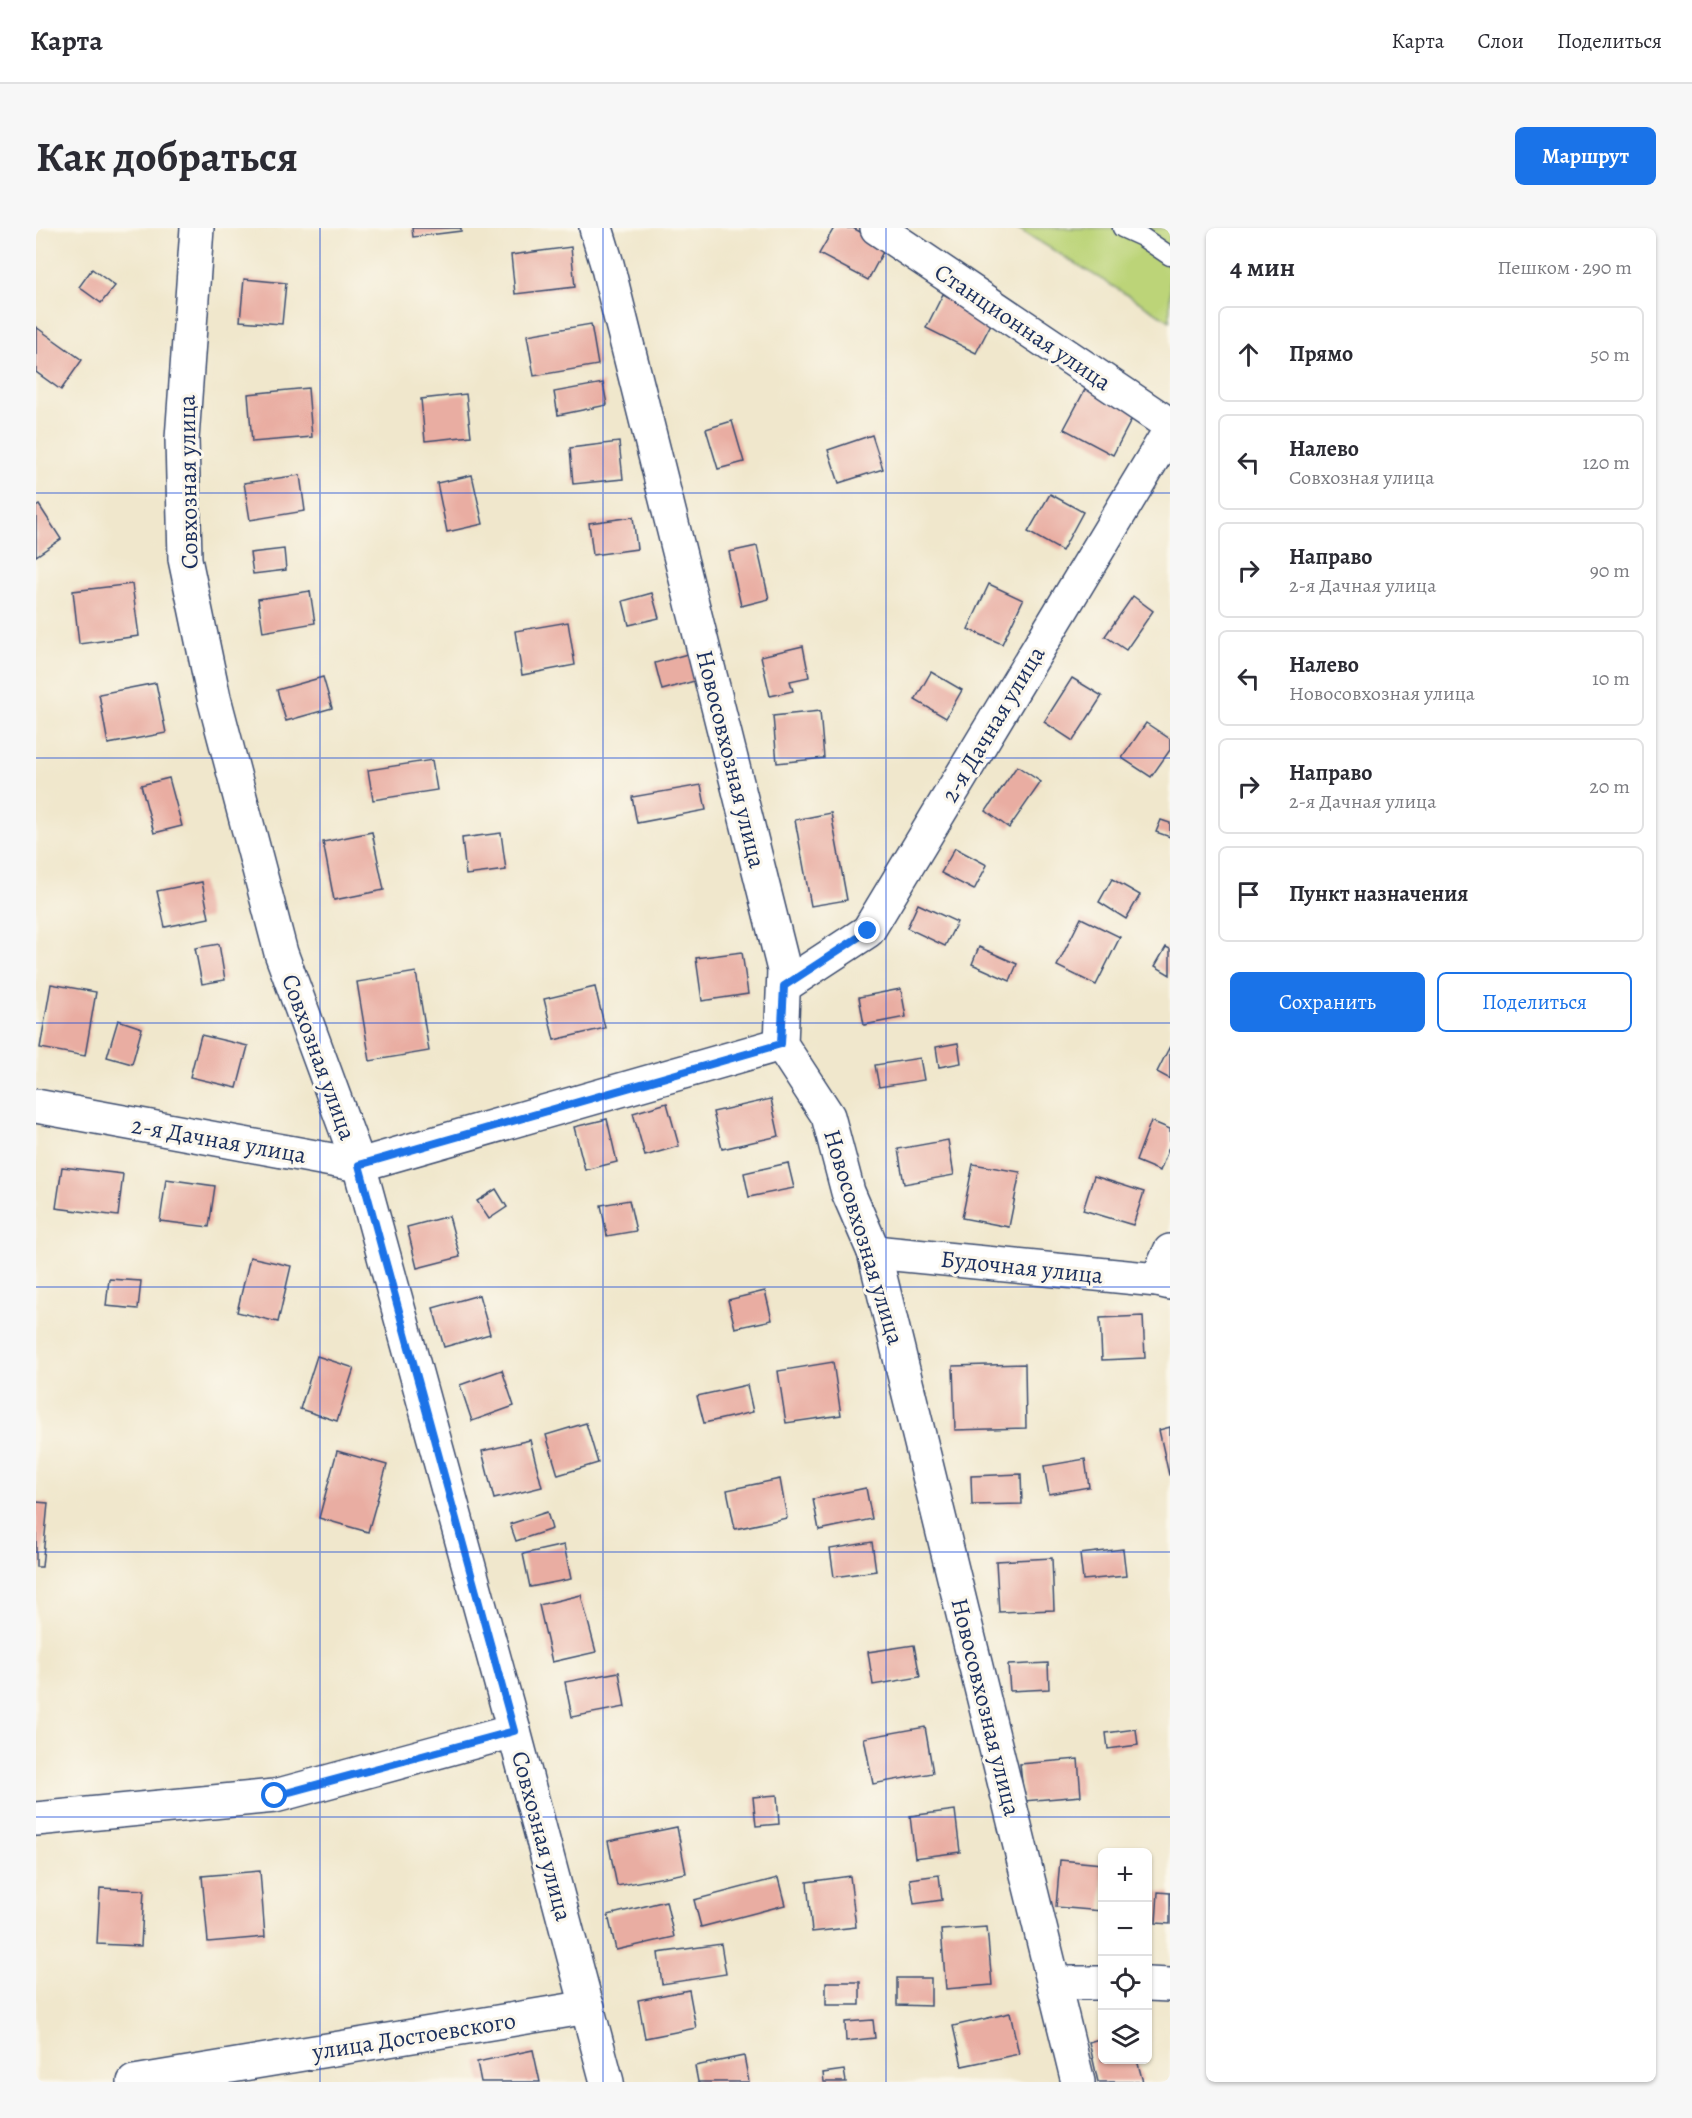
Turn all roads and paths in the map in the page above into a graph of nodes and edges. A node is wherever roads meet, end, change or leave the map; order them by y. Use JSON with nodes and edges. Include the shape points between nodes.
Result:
{"nodes":[{"id":1,"x":197,"y":228,"type":"edge"},
{"id":2,"x":596,"y":228,"type":"edge"},
{"id":3,"x":877,"y":228,"type":"edge"},
{"id":4,"x":1122,"y":228,"type":"edge"},
{"id":5,"x":1170,"y":256,"type":"edge"},
{"id":6,"x":1170,"y":425,"type":"edge"},
{"id":7,"x":1170,"y":430,"type":"edge"},
{"id":8,"x":784,"y":986,"type":"junction"},
{"id":9,"x":781,"y":1044,"type":"junction"},
{"id":10,"x":36,"y":1106,"type":"edge"},
{"id":11,"x":359,"y":1165,"type":"junction"},
{"id":12,"x":874,"y":1252,"type":"junction"},
{"id":13,"x":1166,"y":1272,"type":"edge"},
{"id":14,"x":514,"y":1731,"type":"junction"},
{"id":15,"x":36,"y":1820,"type":"edge"},
{"id":16,"x":1054,"y":1983,"type":"junction"},
{"id":17,"x":1098,"y":1983,"type":"edge"},
{"id":18,"x":1152,"y":1984,"type":"edge"},
{"id":19,"x":1170,"y":1984,"type":"edge"},
{"id":20,"x":588,"y":2007,"type":"junction"},
{"id":21,"x":134,"y":2082,"type":"edge"},
{"id":22,"x":607,"y":2082,"type":"edge"},
{"id":23,"x":1078,"y":2082,"type":"edge"}],
"edges":[{"from":1,"to":11,"type":"street","name":"Совхозная улица","via":[[182,439],[185,559],[214,698],[281,953]]},
{"from":2,"to":8,"type":"street","name":"Новосовхозная улица","via":[[784,970]]},
{"from":3,"to":6,"type":"street","name":"Станционная улица"},
{"from":4,"to":5,"type":"lane"},
{"from":7,"to":8,"type":"street","name":"2-я Дачная улица","via":[[868,931]]},
{"from":8,"to":9,"type":"street","name":"Новосовхозная улица"},
{"from":9,"to":11,"type":"street","name":"2-я Дачная улица"},
{"from":9,"to":12,"type":"street","name":"Новосовхозная улица","via":[[828,1116],[848,1192]]},
{"from":10,"to":11,"type":"street","name":"2-я Дачная улица"},
{"from":11,"to":14,"type":"street","name":"Совхозная улица"},
{"from":12,"to":13,"type":"street","name":"Будочная улица"},
{"from":12,"to":16,"type":"street","name":"Новосовхозная улица"},
{"from":14,"to":15,"type":"street","via":[[275,1796]]},
{"from":14,"to":20,"type":"street","name":"Совхозная улица"},
{"from":16,"to":17,"type":"street"},
{"from":16,"to":23,"type":"street","name":"Новосовхозная улица"},
{"from":18,"to":19,"type":"street"},
{"from":20,"to":21,"type":"street","name":"улица Достоевского"},
{"from":20,"to":22,"type":"street","name":"Совхозная улица"}]}
